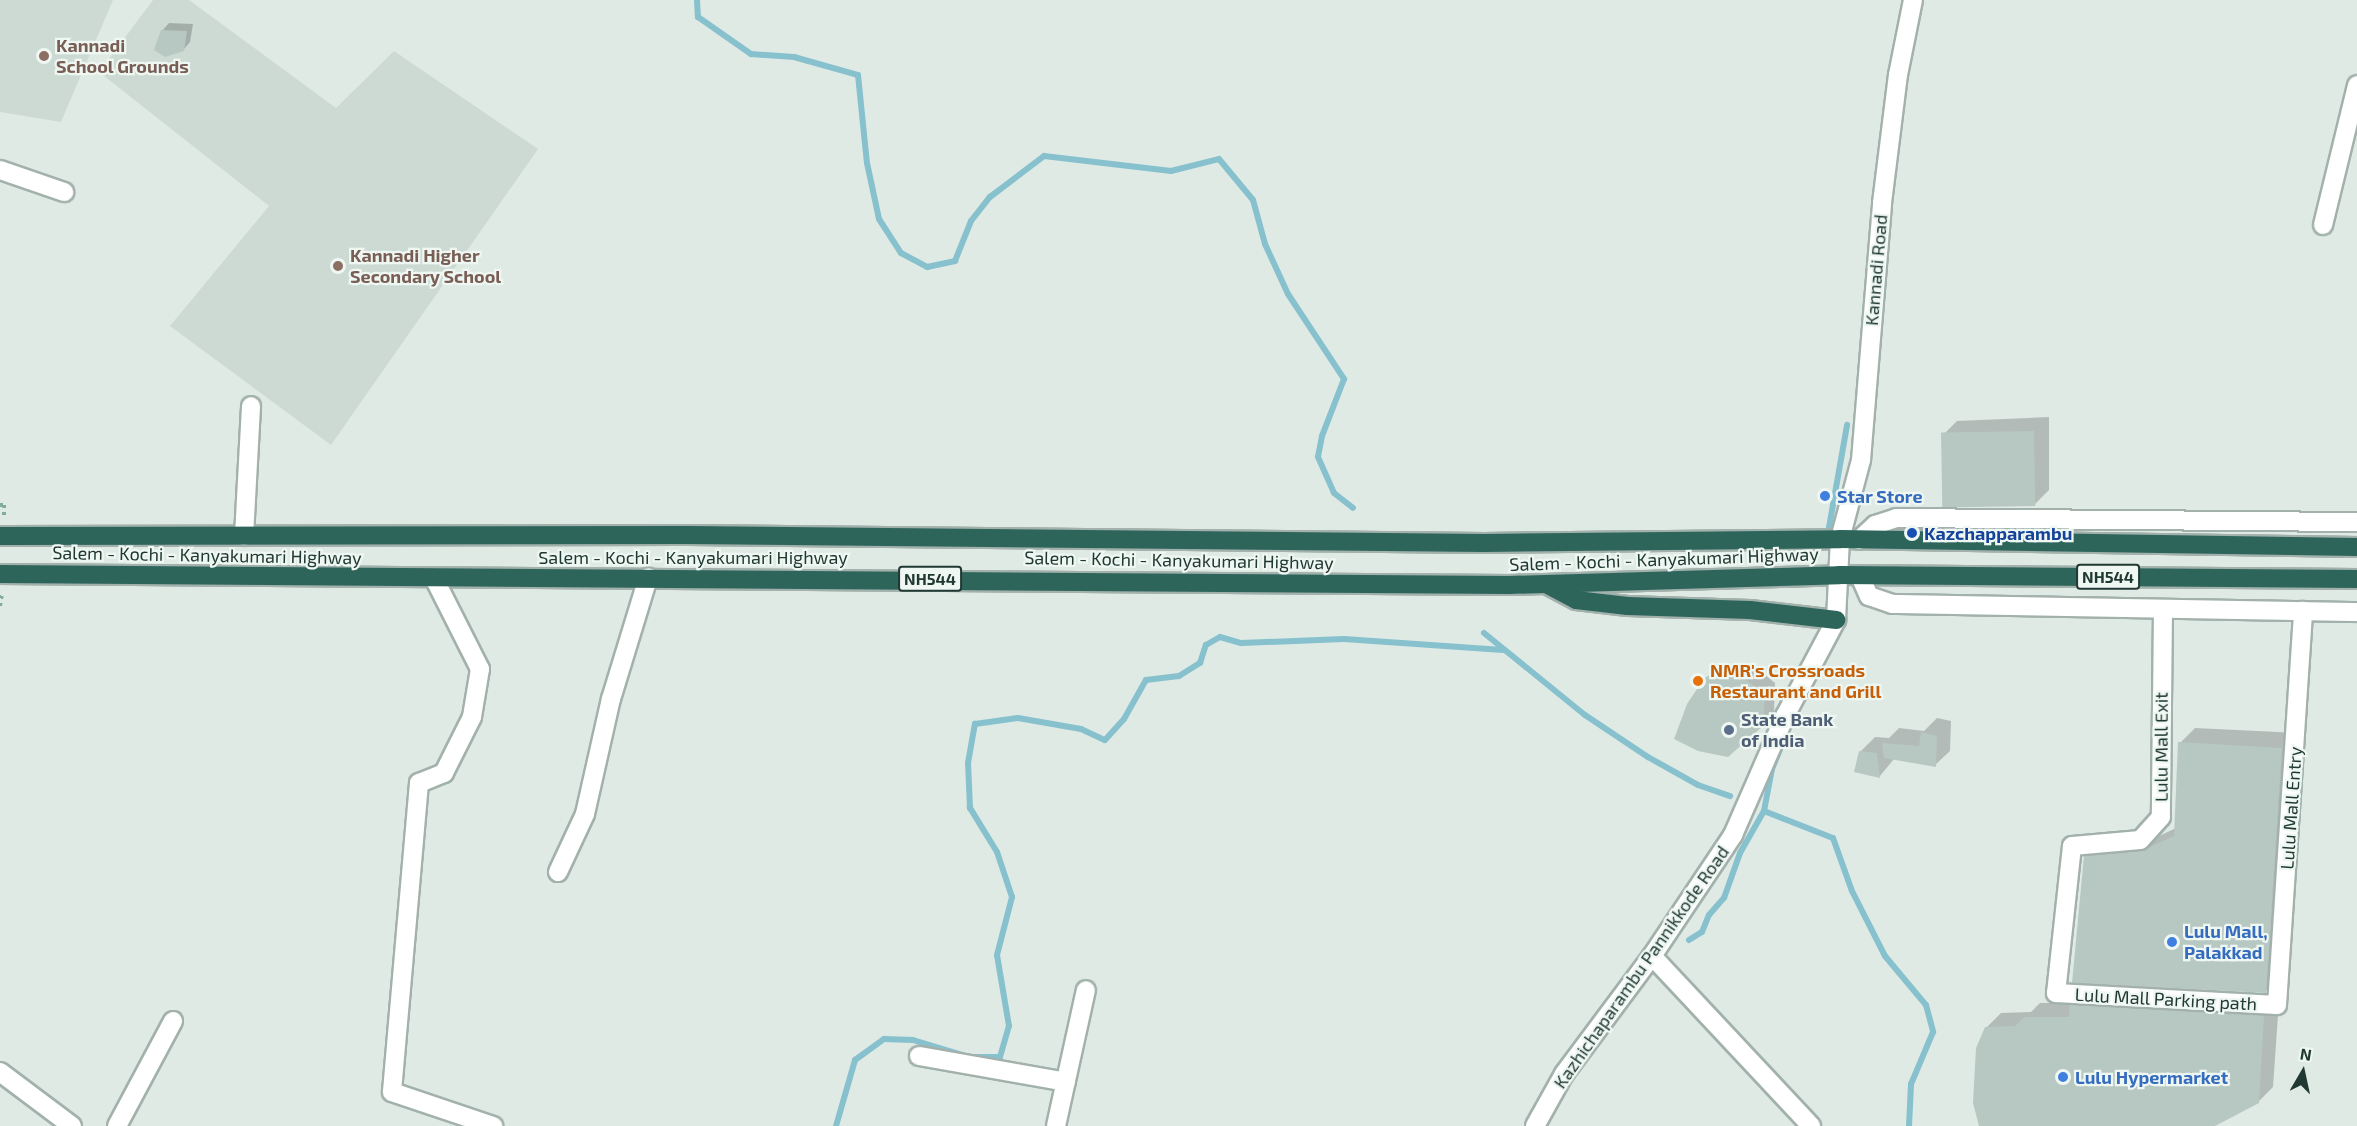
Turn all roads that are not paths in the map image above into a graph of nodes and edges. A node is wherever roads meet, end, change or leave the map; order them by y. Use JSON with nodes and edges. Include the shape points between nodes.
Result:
{"nodes":[{"id":1,"x":1913,"y":0,"type":"edge"},
{"id":2,"x":2357,"y":85,"type":"edge"},
{"id":3,"x":0,"y":170,"type":"edge"},
{"id":4,"x":64,"y":192,"type":"dead end"},
{"id":5,"x":2323,"y":225,"type":"dead end"},
{"id":6,"x":251,"y":406,"type":"dead end"},
{"id":7,"x":2357,"y":522,"type":"edge"},
{"id":8,"x":0,"y":536,"type":"edge"},
{"id":9,"x":244,"y":536,"type":"junction"},
{"id":10,"x":1840,"y":539,"type":"junction"},
{"id":11,"x":1859,"y":540,"type":"junction"},
{"id":12,"x":2357,"y":548,"type":"edge"},
{"id":13,"x":0,"y":574,"type":"edge"},
{"id":14,"x":1839,"y":575,"type":"junction"},
{"id":15,"x":1860,"y":576,"type":"junction"},
{"id":16,"x":434,"y":578,"type":"junction"},
{"id":17,"x":648,"y":578,"type":"junction"},
{"id":18,"x":2357,"y":579,"type":"edge"},
{"id":19,"x":1547,"y":584,"type":"junction"},
{"id":20,"x":2163,"y":609,"type":"junction"},
{"id":21,"x":2303,"y":611,"type":"junction"},
{"id":22,"x":2357,"y":612,"type":"edge"},
{"id":23,"x":1836,"y":620,"type":"junction"},
{"id":24,"x":558,"y":872,"type":"dead end"},
{"id":25,"x":1652,"y":956,"type":"junction"},
{"id":26,"x":1086,"y":990,"type":"dead end"},
{"id":27,"x":2056,"y":993,"type":"joint"},
{"id":28,"x":2277,"y":1005,"type":"joint"},
{"id":29,"x":173,"y":1021,"type":"dead end"},
{"id":30,"x":919,"y":1056,"type":"dead end"},
{"id":31,"x":0,"y":1072,"type":"edge"},
{"id":32,"x":1066,"y":1082,"type":"junction"},
{"id":33,"x":72,"y":1126,"type":"edge"},
{"id":34,"x":117,"y":1126,"type":"edge"},
{"id":35,"x":493,"y":1126,"type":"edge"},
{"id":36,"x":1056,"y":1126,"type":"edge"},
{"id":37,"x":1535,"y":1126,"type":"edge"},
{"id":38,"x":1811,"y":1126,"type":"edge"}],
"edges":[{"from":1,"to":10,"type":"street","name":"Kannadi Road","via":[[1898,75],[1882,203],[1861,460]]},
{"from":2,"to":5,"type":"street"},
{"from":3,"to":4,"type":"street"},
{"from":6,"to":9,"type":"street"},
{"from":7,"to":11,"type":"street","via":[[1896,518],[1875,525]]},
{"from":8,"to":9,"type":"highway","name":"Salem - Kochi - Kanyakumari Highway","number":"NH544"},
{"from":9,"to":10,"type":"highway","name":"Salem - Kochi - Kanyakumari Highway","number":"NH544","via":[[688,535],[1484,543]]},
{"from":10,"to":11,"type":"highway","name":"Salem - Kochi - Kanyakumari Highway","number":"NH544"},
{"from":10,"to":14,"type":"street","name":"Kazhichaparambu Pannikkode Road"},
{"from":11,"to":12,"type":"highway","name":"Salem - Kochi - Kanyakumari Highway","number":"NH544"},
{"from":13,"to":16,"type":"highway","name":"Salem - Kochi - Kanyakumari Highway","number":"NH544"},
{"from":14,"to":15,"type":"highway","name":"Salem - Kochi - Kanyakumari Highway","number":"NH544"},
{"from":14,"to":19,"type":"highway","name":"Salem - Kochi - Kanyakumari Highway","number":"NH544"},
{"from":14,"to":23,"type":"street","name":"Kazhichaparambu Pannikkode Road"},
{"from":15,"to":18,"type":"highway","name":"Salem - Kochi - Kanyakumari Highway","number":"NH544"},
{"from":15,"to":20,"type":"street","via":[[1869,596],[1892,604]]},
{"from":16,"to":17,"type":"highway","name":"Salem - Kochi - Kanyakumari Highway","number":"NH544"},
{"from":16,"to":35,"type":"street","via":[[480,669],[472,717],[444,773],[419,783],[392,1092]]},
{"from":17,"to":19,"type":"highway","name":"Salem - Kochi - Kanyakumari Highway","number":"NH544"},
{"from":17,"to":24,"type":"street","via":[[611,699],[585,814]]},
{"from":19,"to":23,"type":"highway","via":[[1576,600],[1628,606],[1750,610]]},
{"from":20,"to":21,"type":"street"},
{"from":20,"to":27,"type":"street","name":"Lulu Mall Exit","via":[[2161,817],[2140,840],[2072,846]]},
{"from":21,"to":22,"type":"street"},
{"from":21,"to":28,"type":"street","name":"Lulu Mall Entry"},
{"from":23,"to":25,"type":"street","name":"Kazhichaparambu Pannikkode Road","via":[[1785,716],[1733,835]]},
{"from":25,"to":37,"type":"street","name":"Kazhichaparambu Pannikkode Road","via":[[1564,1074]]},
{"from":25,"to":38,"type":"street"},
{"from":26,"to":32,"type":"street"},
{"from":27,"to":28,"type":"street","name":"Lulu Mall Parking path"},
{"from":29,"to":34,"type":"street"},
{"from":30,"to":32,"type":"street"},
{"from":31,"to":33,"type":"street"},
{"from":32,"to":36,"type":"street"}]}
